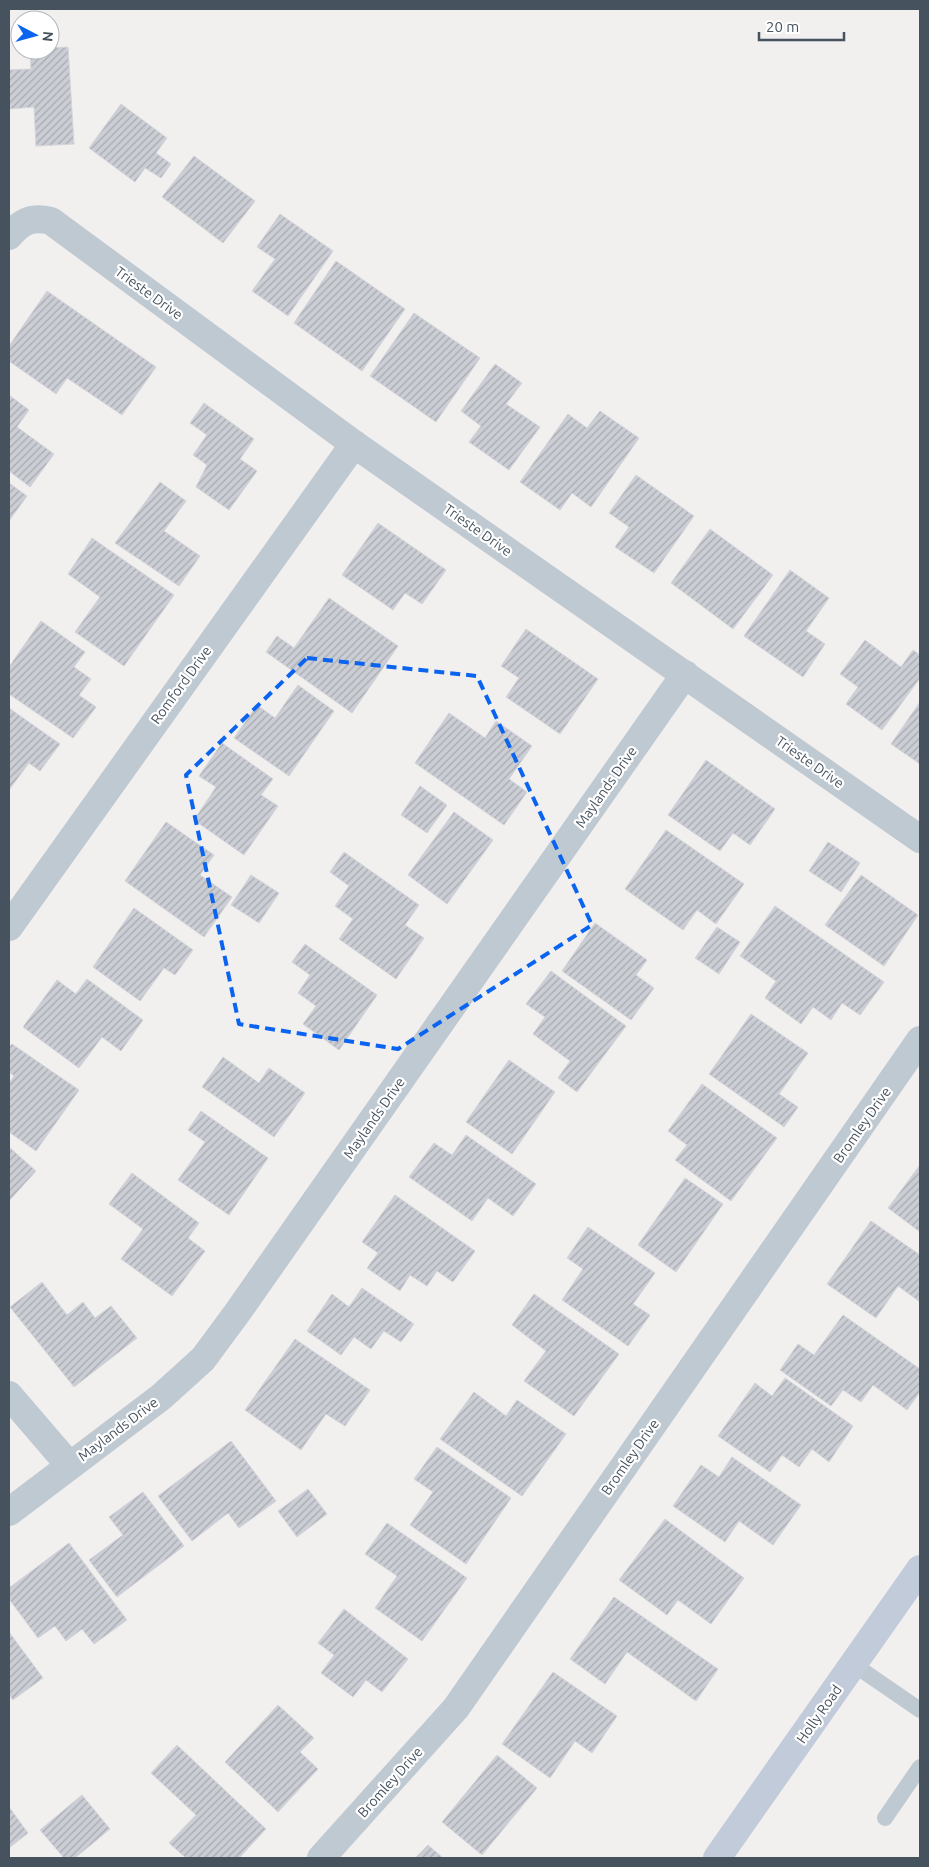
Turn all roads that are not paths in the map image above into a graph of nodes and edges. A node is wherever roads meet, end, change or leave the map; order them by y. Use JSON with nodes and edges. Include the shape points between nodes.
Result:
{"nodes":[{"id":1,"x":9,"y":236,"type":"edge"},
{"id":2,"x":354,"y":444,"type":"junction"},
{"id":3,"x":685,"y":674,"type":"junction"},
{"id":4,"x":920,"y":839,"type":"edge"},
{"id":5,"x":9,"y":927,"type":"edge"},
{"id":6,"x":920,"y":1040,"type":"edge"},
{"id":7,"x":9,"y":1395,"type":"edge"},
{"id":8,"x":70,"y":1466,"type":"junction"},
{"id":9,"x":9,"y":1512,"type":"edge"},
{"id":10,"x":920,"y":1569,"type":"edge"},
{"id":11,"x":854,"y":1664,"type":"junction"},
{"id":12,"x":920,"y":1710,"type":"edge"},
{"id":13,"x":920,"y":1767,"type":"edge"},
{"id":14,"x":885,"y":1818,"type":"dead end"},
{"id":15,"x":320,"y":1858,"type":"edge"},
{"id":16,"x":717,"y":1858,"type":"edge"}],
"edges":[{"from":1,"to":2,"type":"street","name":"Trieste Drive","via":[[19,225],[38,218],[50,221]]},
{"from":2,"to":3,"type":"street","name":"Trieste Drive"},
{"from":2,"to":5,"type":"street","name":"Romford Drive"},
{"from":3,"to":4,"type":"street","name":"Trieste Drive"},
{"from":3,"to":8,"type":"street","name":"Maylands Drive","via":[[203,1359],[161,1397]]},
{"from":6,"to":15,"type":"street","name":"Bromley Drive","via":[[456,1708]]},
{"from":7,"to":8,"type":"street"},
{"from":8,"to":9,"type":"street","name":"Maylands Drive"},
{"from":10,"to":11,"type":"main road","name":"Holly Road"},
{"from":11,"to":12,"type":"lane"},
{"from":11,"to":16,"type":"main road","name":"Holly Road"},
{"from":13,"to":14,"type":"lane"}]}
